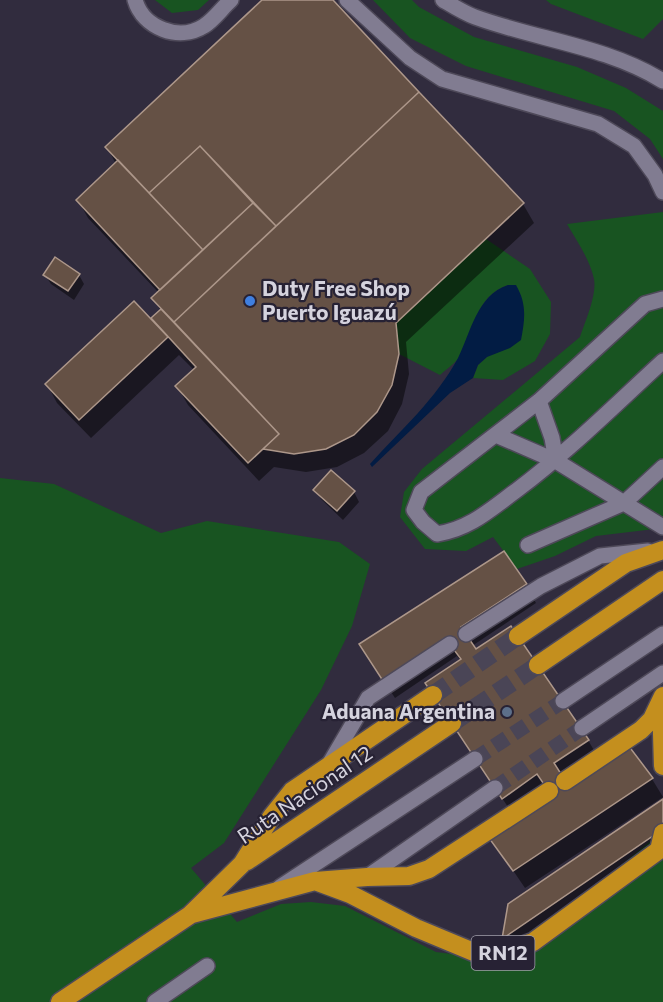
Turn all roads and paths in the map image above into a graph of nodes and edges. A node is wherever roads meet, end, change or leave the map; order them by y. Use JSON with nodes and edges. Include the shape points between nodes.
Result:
{"nodes":[{"id":1,"x":135,"y":0,"type":"edge"},
{"id":2,"x":231,"y":0,"type":"edge"},
{"id":3,"x":347,"y":0,"type":"edge"},
{"id":4,"x":443,"y":0,"type":"edge"},
{"id":5,"x":663,"y":81,"type":"edge"},
{"id":6,"x":663,"y":192,"type":"edge"},
{"id":7,"x":663,"y":299,"type":"edge"},
{"id":8,"x":663,"y":361,"type":"edge"},
{"id":9,"x":539,"y":401,"type":"junction"},
{"id":10,"x":496,"y":435,"type":"junction"},
{"id":11,"x":556,"y":461,"type":"junction"},
{"id":12,"x":663,"y":467,"type":"edge"},
{"id":13,"x":624,"y":503,"type":"junction"},
{"id":14,"x":663,"y":527,"type":"edge"},
{"id":15,"x":528,"y":546,"type":"dead end"},
{"id":16,"x":663,"y":550,"type":"edge"},
{"id":17,"x":663,"y":580,"type":"edge"},
{"id":18,"x":466,"y":634,"type":"dead end"},
{"id":19,"x":663,"y":634,"type":"edge"},
{"id":20,"x":518,"y":636,"type":"tunnel mouth"},
{"id":21,"x":450,"y":644,"type":"dead end"},
{"id":22,"x":538,"y":665,"type":"tunnel mouth"},
{"id":23,"x":663,"y":672,"type":"edge"},
{"id":24,"x":433,"y":695,"type":"tunnel mouth"},
{"id":25,"x":662,"y":698,"type":"edge"},
{"id":26,"x":563,"y":701,"type":"tunnel mouth"},
{"id":27,"x":452,"y":723,"type":"tunnel mouth"},
{"id":28,"x":582,"y":728,"type":"tunnel mouth"},
{"id":29,"x":475,"y":759,"type":"tunnel mouth"},
{"id":30,"x":663,"y":766,"type":"edge"},
{"id":31,"x":327,"y":768,"type":"junction"},
{"id":32,"x":565,"y":781,"type":"dead end"},
{"id":33,"x":495,"y":788,"type":"tunnel mouth"},
{"id":34,"x":549,"y":791,"type":"dead end"},
{"id":35,"x":663,"y":833,"type":"edge"},
{"id":36,"x":243,"y":864,"type":"junction"},
{"id":37,"x":368,"y":877,"type":"junction"},
{"id":38,"x":315,"y":882,"type":"junction"},
{"id":39,"x":270,"y":894,"type":"junction"},
{"id":40,"x":190,"y":915,"type":"junction"},
{"id":41,"x":207,"y":966,"type":"dead end"},
{"id":42,"x":60,"y":1002,"type":"edge"},
{"id":43,"x":155,"y":1002,"type":"edge"}],
"edges":[{"from":1,"to":2,"type":"lane","via":[[150,23],[167,32],[188,32],[204,26]]},
{"from":3,"to":6,"type":"lane","via":[[410,58],[442,79],[598,124],[634,146]]},
{"from":4,"to":5,"type":"lane","via":[[474,17],[596,51],[642,68]]},
{"from":7,"to":9,"type":"lane","via":[[645,304]]},
{"from":8,"to":11,"type":"lane"},
{"from":9,"to":10,"type":"lane"},
{"from":9,"to":11,"type":"lane"},
{"from":10,"to":11,"type":"lane"},
{"from":10,"to":11,"type":"lane","via":[[421,492],[414,510],[437,534],[455,531],[479,519]]},
{"from":11,"to":13,"type":"lane"},
{"from":12,"to":13,"type":"lane"},
{"from":13,"to":14,"type":"lane"},
{"from":13,"to":15,"type":"lane"},
{"from":16,"to":18,"type":"lane","via":[[600,556],[541,586]]},
{"from":16,"to":20,"type":"highway","via":[[626,563]]},
{"from":17,"to":22,"type":"highway"},
{"from":19,"to":26,"type":"lane"},
{"from":21,"to":31,"type":"lane","via":[[368,698]]},
{"from":23,"to":28,"type":"lane"},
{"from":24,"to":31,"type":"highway","name":"Ruta Nacional 12"},
{"from":25,"to":30,"type":"highway"},
{"from":25,"to":32,"type":"highway","via":[[652,719],[641,730]]},
{"from":27,"to":36,"type":"highway","name":"Ruta Nacional 12"},
{"from":29,"to":39,"type":"lane"},
{"from":31,"to":36,"type":"highway","name":"Ruta Nacional 12","via":[[292,791]]},
{"from":33,"to":37,"type":"lane"},
{"from":34,"to":37,"type":"highway","via":[[429,868],[409,876]]},
{"from":35,"to":38,"type":"highway","number":"RN12","via":[[658,850],[533,942],[488,958],[416,928],[350,894]]},
{"from":36,"to":40,"type":"highway","name":"Ruta Nacional 12"},
{"from":37,"to":38,"type":"highway"},
{"from":38,"to":39,"type":"highway"},
{"from":39,"to":40,"type":"highway"},
{"from":40,"to":42,"type":"highway"},
{"from":41,"to":43,"type":"lane"}]}
